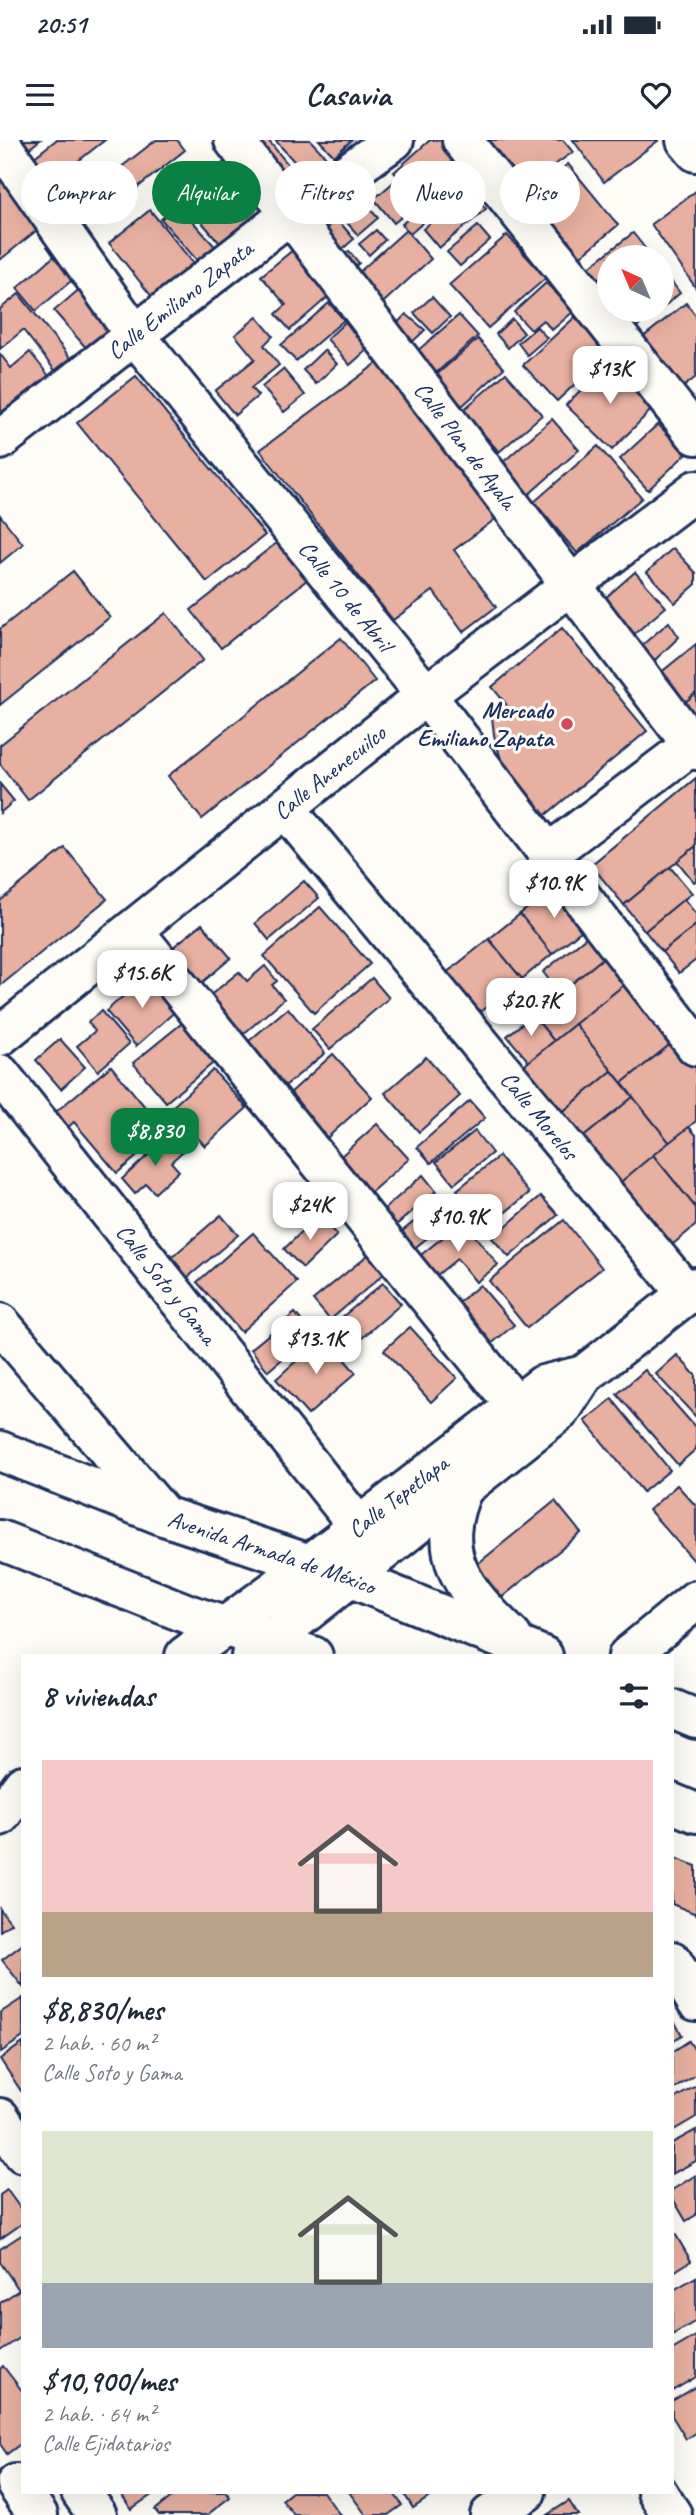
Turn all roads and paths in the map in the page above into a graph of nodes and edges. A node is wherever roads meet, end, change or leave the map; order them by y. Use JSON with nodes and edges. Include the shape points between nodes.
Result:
{"nodes":[{"id":1,"x":234,"y":140,"type":"edge"},
{"id":2,"x":394,"y":140,"type":"edge"},
{"id":3,"x":462,"y":140,"type":"edge"},
{"id":4,"x":687,"y":140,"type":"edge"},
{"id":5,"x":0,"y":143,"type":"edge"},
{"id":6,"x":696,"y":152,"type":"edge"},
{"id":7,"x":364,"y":161,"type":"edge"},
{"id":8,"x":275,"y":194,"type":"edge"},
{"id":9,"x":277,"y":224,"type":"edge"},
{"id":10,"x":298,"y":224,"type":"edge"},
{"id":11,"x":135,"y":335,"type":"junction"},
{"id":12,"x":3,"y":433,"type":"edge"},
{"id":13,"x":696,"y":435,"type":"edge"},
{"id":14,"x":696,"y":490,"type":"edge"},
{"id":15,"x":570,"y":588,"type":"junction"},
{"id":16,"x":426,"y":695,"type":"junction"},
{"id":17,"x":694,"y":748,"type":"edge"},
{"id":18,"x":285,"y":808,"type":"junction"},
{"id":19,"x":548,"y":855,"type":"junction"},
{"id":20,"x":133,"y":930,"type":"junction"},
{"id":21,"x":0,"y":1036,"type":"edge"},
{"id":22,"x":696,"y":1046,"type":"edge"},
{"id":23,"x":0,"y":1074,"type":"edge"},
{"id":24,"x":691,"y":1291,"type":"edge"},
{"id":25,"x":0,"y":1323,"type":"edge"},
{"id":26,"x":584,"y":1375,"type":"junction"},
{"id":27,"x":516,"y":1406,"type":"junction"},
{"id":28,"x":0,"y":1451,"type":"edge"},
{"id":29,"x":464,"y":1486,"type":"junction"},
{"id":30,"x":164,"y":1516,"type":"junction"},
{"id":31,"x":359,"y":1527,"type":"junction"},
{"id":32,"x":0,"y":1540,"type":"edge"},
{"id":33,"x":310,"y":1564,"type":"junction"},
{"id":34,"x":349,"y":1577,"type":"junction"},
{"id":35,"x":696,"y":1600,"type":"edge"},
{"id":36,"x":223,"y":1626,"type":"junction"},
{"id":37,"x":262,"y":1647,"type":"edge"},
{"id":38,"x":533,"y":1652,"type":"edge"},
{"id":39,"x":188,"y":1654,"type":"edge"},
{"id":40,"x":302,"y":1654,"type":"edge"},
{"id":41,"x":630,"y":1654,"type":"edge"},
{"id":42,"x":674,"y":1710,"type":"edge"},
{"id":43,"x":696,"y":1719,"type":"edge"},
{"id":44,"x":21,"y":1787,"type":"edge"},
{"id":45,"x":674,"y":1804,"type":"edge"},
{"id":46,"x":696,"y":1813,"type":"edge"},
{"id":47,"x":0,"y":1816,"type":"edge"},
{"id":48,"x":21,"y":1830,"type":"edge"},
{"id":49,"x":0,"y":1840,"type":"edge"},
{"id":50,"x":674,"y":1964,"type":"edge"},
{"id":51,"x":696,"y":2001,"type":"edge"},
{"id":52,"x":0,"y":2118,"type":"edge"},
{"id":53,"x":21,"y":2150,"type":"edge"},
{"id":54,"x":13,"y":2486,"type":"edge"},
{"id":55,"x":82,"y":2494,"type":"edge"},
{"id":56,"x":523,"y":2494,"type":"edge"},
{"id":57,"x":658,"y":2494,"type":"edge"},
{"id":58,"x":38,"y":2515,"type":"edge"},
{"id":59,"x":97,"y":2515,"type":"edge"},
{"id":60,"x":490,"y":2515,"type":"edge"},
{"id":61,"x":672,"y":2515,"type":"edge"}],
"edges":[{"from":1,"to":8,"type":"street","name":"Calle Plan de Ayala"},
{"from":2,"to":7,"type":"street","name":"Calle Emiliano Zapata"},
{"from":3,"to":13,"type":"street"},
{"from":4,"to":6,"type":"street"},
{"from":5,"to":11,"type":"street","name":"Calle 10 de Abril"},
{"from":9,"to":11,"type":"street","name":"Calle Emiliano Zapata"},
{"from":10,"to":15,"type":"street","name":"Calle Plan de Ayala"},
{"from":11,"to":12,"type":"street","name":"Calle Emiliano Zapata"},
{"from":11,"to":16,"type":"street","name":"Calle 10 de Abril"},
{"from":14,"to":15,"type":"street","name":"Calle Anenecuilco"},
{"from":15,"to":16,"type":"street","name":"Calle Anenecuilco"},
{"from":15,"to":17,"type":"street","name":"Calle Plan de Ayala"},
{"from":16,"to":18,"type":"street","name":"Calle Anenecuilco"},
{"from":16,"to":19,"type":"street","name":"Calle 10 de Abril"},
{"from":17,"to":19,"type":"street"},
{"from":18,"to":20,"type":"street","name":"Calle Anenecuilco"},
{"from":18,"to":24,"type":"street","name":"Calle Morelos"},
{"from":19,"to":22,"type":"street","name":"Calle 10 de Abril"},
{"from":20,"to":21,"type":"street","name":"Calle Anenecuilco"},
{"from":20,"to":27,"type":"street"},
{"from":23,"to":31,"type":"street","name":"Calle Soto y Gama"},
{"from":24,"to":26,"type":"street","name":"Calle Tepetlapa"},
{"from":25,"to":30,"type":"street"},
{"from":26,"to":27,"type":"street","name":"Calle Tepetlapa","via":[[543,1385]]},
{"from":26,"to":29,"type":"street","name":"Calle Tepetlapa","via":[[561,1409]]},
{"from":27,"to":31,"type":"street","name":"Calle Tepetlapa"},
{"from":28,"to":30,"type":"street","name":"Avenida Armada de México"},
{"from":29,"to":34,"type":"street","name":"Calle Tepetlapa"},
{"from":29,"to":38,"type":"street","via":[[454,1506],[452,1560],[475,1600]]},
{"from":30,"to":33,"type":"street","name":"Avenida Armada de México"},
{"from":31,"to":33,"type":"street","name":"Calle Tepetlapa"},
{"from":32,"to":36,"type":"street"},
{"from":33,"to":34,"type":"street","name":"Avenida Armada de México"},
{"from":33,"to":36,"type":"street","name":"Calle Tepetlapa"},
{"from":34,"to":37,"type":"street","name":"Calle Tepetlapa"},
{"from":34,"to":38,"type":"street","name":"Avenida Armada de México"},
{"from":35,"to":41,"type":"street"},
{"from":36,"to":37,"type":"street"},
{"from":36,"to":39,"type":"street","name":"Calle Tepetlapa"},
{"from":37,"to":40,"type":"street"},
{"from":42,"to":43,"type":"street"},
{"from":44,"to":47,"type":"street"},
{"from":45,"to":46,"type":"street"},
{"from":48,"to":49,"type":"street"},
{"from":50,"to":51,"type":"street"},
{"from":52,"to":53,"type":"street"},
{"from":54,"to":58,"type":"street"},
{"from":55,"to":59,"type":"street"},
{"from":56,"to":60,"type":"street"},
{"from":57,"to":61,"type":"street"}]}
